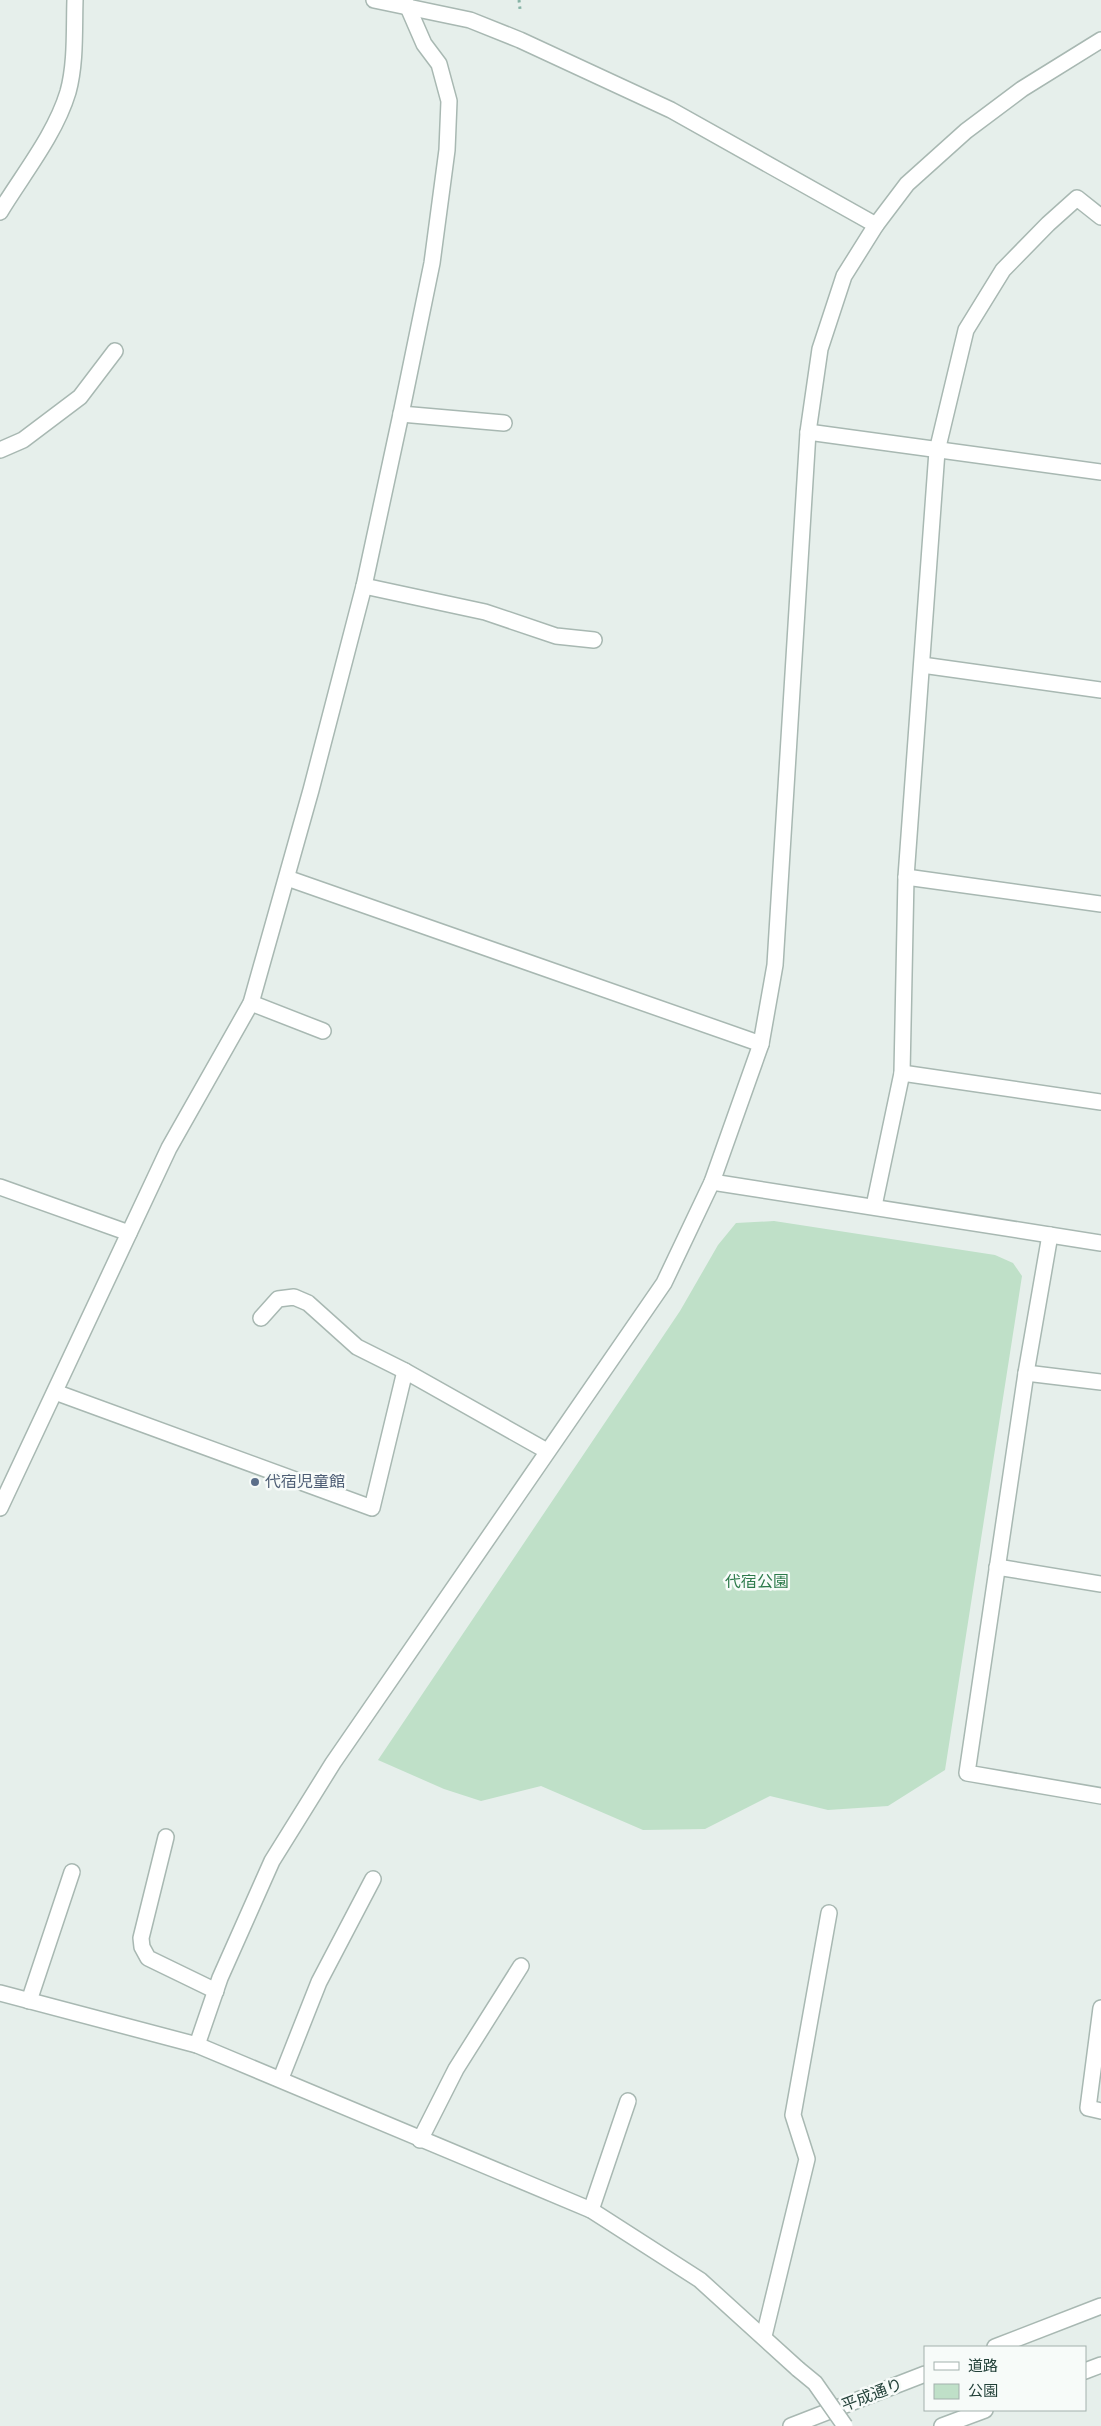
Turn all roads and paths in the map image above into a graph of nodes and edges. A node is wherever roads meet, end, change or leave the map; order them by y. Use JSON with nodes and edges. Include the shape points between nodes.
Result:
{"nodes":[{"id":1,"x":75,"y":0,"type":"edge"},
{"id":2,"x":374,"y":0,"type":"edge"},
{"id":3,"x":407,"y":5,"type":"junction"},
{"id":4,"x":1101,"y":40,"type":"edge"},
{"id":5,"x":0,"y":212,"type":"edge"},
{"id":6,"x":1101,"y":217,"type":"edge"},
{"id":7,"x":876,"y":225,"type":"junction"},
{"id":8,"x":115,"y":352,"type":"dead end"},
{"id":9,"x":401,"y":414,"type":"junction"},
{"id":10,"x":504,"y":423,"type":"dead end"},
{"id":11,"x":808,"y":432,"type":"junction"},
{"id":12,"x":0,"y":450,"type":"edge"},
{"id":13,"x":937,"y":451,"type":"junction"},
{"id":14,"x":1101,"y":472,"type":"edge"},
{"id":15,"x":364,"y":586,"type":"junction"},
{"id":16,"x":594,"y":640,"type":"dead end"},
{"id":17,"x":922,"y":665,"type":"junction"},
{"id":18,"x":1101,"y":690,"type":"edge"},
{"id":19,"x":906,"y":877,"type":"junction"},
{"id":20,"x":286,"y":878,"type":"junction"},
{"id":21,"x":1101,"y":904,"type":"edge"},
{"id":22,"x":251,"y":1003,"type":"junction"},
{"id":23,"x":324,"y":1031,"type":"dead end"},
{"id":24,"x":761,"y":1044,"type":"junction"},
{"id":25,"x":902,"y":1073,"type":"junction"},
{"id":26,"x":1101,"y":1102,"type":"edge"},
{"id":27,"x":712,"y":1182,"type":"junction"},
{"id":28,"x":0,"y":1187,"type":"edge"},
{"id":29,"x":874,"y":1206,"type":"junction"},
{"id":30,"x":129,"y":1233,"type":"junction"},
{"id":31,"x":1050,"y":1234,"type":"junction"},
{"id":32,"x":1101,"y":1243,"type":"edge"},
{"id":33,"x":261,"y":1318,"type":"dead end"},
{"id":34,"x":405,"y":1372,"type":"junction"},
{"id":35,"x":1026,"y":1373,"type":"junction"},
{"id":36,"x":1101,"y":1382,"type":"edge"},
{"id":37,"x":55,"y":1392,"type":"junction"},
{"id":38,"x":547,"y":1451,"type":"junction"},
{"id":39,"x":0,"y":1508,"type":"edge"},
{"id":40,"x":998,"y":1568,"type":"junction"},
{"id":41,"x":1101,"y":1584,"type":"edge"},
{"id":42,"x":1101,"y":1796,"type":"edge"},
{"id":43,"x":166,"y":1837,"type":"dead end"},
{"id":44,"x":72,"y":1872,"type":"dead end"},
{"id":45,"x":373,"y":1880,"type":"dead end"},
{"id":46,"x":829,"y":1913,"type":"dead end"},
{"id":47,"x":521,"y":1966,"type":"dead end"},
{"id":48,"x":216,"y":1990,"type":"junction"},
{"id":49,"x":0,"y":1992,"type":"edge"},
{"id":50,"x":29,"y":2001,"type":"junction"},
{"id":51,"x":1101,"y":2008,"type":"edge"},
{"id":52,"x":197,"y":2045,"type":"junction"},
{"id":53,"x":280,"y":2078,"type":"junction"},
{"id":54,"x":628,"y":2101,"type":"dead end"},
{"id":55,"x":1101,"y":2111,"type":"edge"},
{"id":56,"x":420,"y":2140,"type":"junction"},
{"id":57,"x":591,"y":2210,"type":"junction"},
{"id":58,"x":1101,"y":2306,"type":"edge"},
{"id":59,"x":764,"y":2336,"type":"junction"},
{"id":60,"x":998,"y":2346,"type":"edge"},
{"id":61,"x":1101,"y":2365,"type":"edge"},
{"id":62,"x":1086,"y":2371,"type":"edge"},
{"id":63,"x":924,"y":2374,"type":"edge"},
{"id":64,"x":981,"y":2411,"type":"edge"},
{"id":65,"x":791,"y":2426,"type":"edge"},
{"id":66,"x":845,"y":2426,"type":"edge"},
{"id":67,"x":942,"y":2426,"type":"edge"}],
"edges":[{"from":1,"to":5,"type":"street","via":[[68,91],[54,125]]},
{"from":2,"to":3,"type":"street"},
{"from":3,"to":7,"type":"street","via":[[470,20],[671,110]]},
{"from":3,"to":9,"type":"street","via":[[424,44],[439,64],[449,101],[447,150],[432,263]]},
{"from":4,"to":7,"type":"street","via":[[1022,89],[966,131],[907,184]]},
{"from":6,"to":13,"type":"street","via":[[1078,198],[1003,270],[966,330]]},
{"from":7,"to":11,"type":"street","via":[[844,276],[820,350]]},
{"from":8,"to":12,"type":"street","via":[[80,397],[22,440]]},
{"from":9,"to":10,"type":"street"},
{"from":9,"to":15,"type":"street"},
{"from":11,"to":13,"type":"street"},
{"from":11,"to":24,"type":"street","via":[[775,965]]},
{"from":13,"to":14,"type":"street"},
{"from":13,"to":17,"type":"street"},
{"from":15,"to":16,"type":"street","via":[[485,612],[556,636]]},
{"from":15,"to":20,"type":"street"},
{"from":17,"to":18,"type":"street"},
{"from":17,"to":19,"type":"street"},
{"from":19,"to":21,"type":"street"},
{"from":19,"to":25,"type":"street"},
{"from":20,"to":22,"type":"street"},
{"from":20,"to":24,"type":"street"},
{"from":22,"to":23,"type":"street"},
{"from":22,"to":30,"type":"street","via":[[169,1148]]},
{"from":24,"to":27,"type":"street"},
{"from":25,"to":26,"type":"street"},
{"from":25,"to":29,"type":"street"},
{"from":27,"to":29,"type":"street"},
{"from":27,"to":38,"type":"street","via":[[664,1282]]},
{"from":28,"to":30,"type":"street"},
{"from":29,"to":31,"type":"street"},
{"from":30,"to":37,"type":"street"},
{"from":31,"to":32,"type":"street"},
{"from":31,"to":35,"type":"street"},
{"from":33,"to":34,"type":"street","via":[[278,1299],[294,1297],[308,1303],[357,1347]]},
{"from":34,"to":37,"type":"street","via":[[372,1508]]},
{"from":34,"to":38,"type":"street"},
{"from":35,"to":36,"type":"street"},
{"from":35,"to":40,"type":"street"},
{"from":37,"to":39,"type":"street"},
{"from":38,"to":48,"type":"street","via":[[332,1764],[272,1861]]},
{"from":40,"to":41,"type":"street"},
{"from":40,"to":42,"type":"street","via":[[967,1773]]},
{"from":43,"to":48,"type":"street","via":[[142,1947],[148,1958]]},
{"from":44,"to":50,"type":"street"},
{"from":45,"to":53,"type":"street","via":[[320,1982]]},
{"from":46,"to":59,"type":"street","via":[[793,2114],[807,2159]]},
{"from":47,"to":56,"type":"street","via":[[456,2070]]},
{"from":48,"to":52,"type":"street"},
{"from":49,"to":50,"type":"street"},
{"from":50,"to":52,"type":"street"},
{"from":51,"to":55,"type":"street","via":[[1088,2108]]},
{"from":52,"to":53,"type":"street"},
{"from":53,"to":56,"type":"street"},
{"from":54,"to":57,"type":"street"},
{"from":56,"to":57,"type":"street"},
{"from":57,"to":59,"type":"street","via":[[700,2280]]},
{"from":58,"to":60,"type":"street"},
{"from":59,"to":66,"type":"street","bridge":true,"via":[[816,2383]]},
{"from":61,"to":62,"type":"street"},
{"from":63,"to":65,"type":"street","name":"平成通り"},
{"from":64,"to":67,"type":"street"}]}
